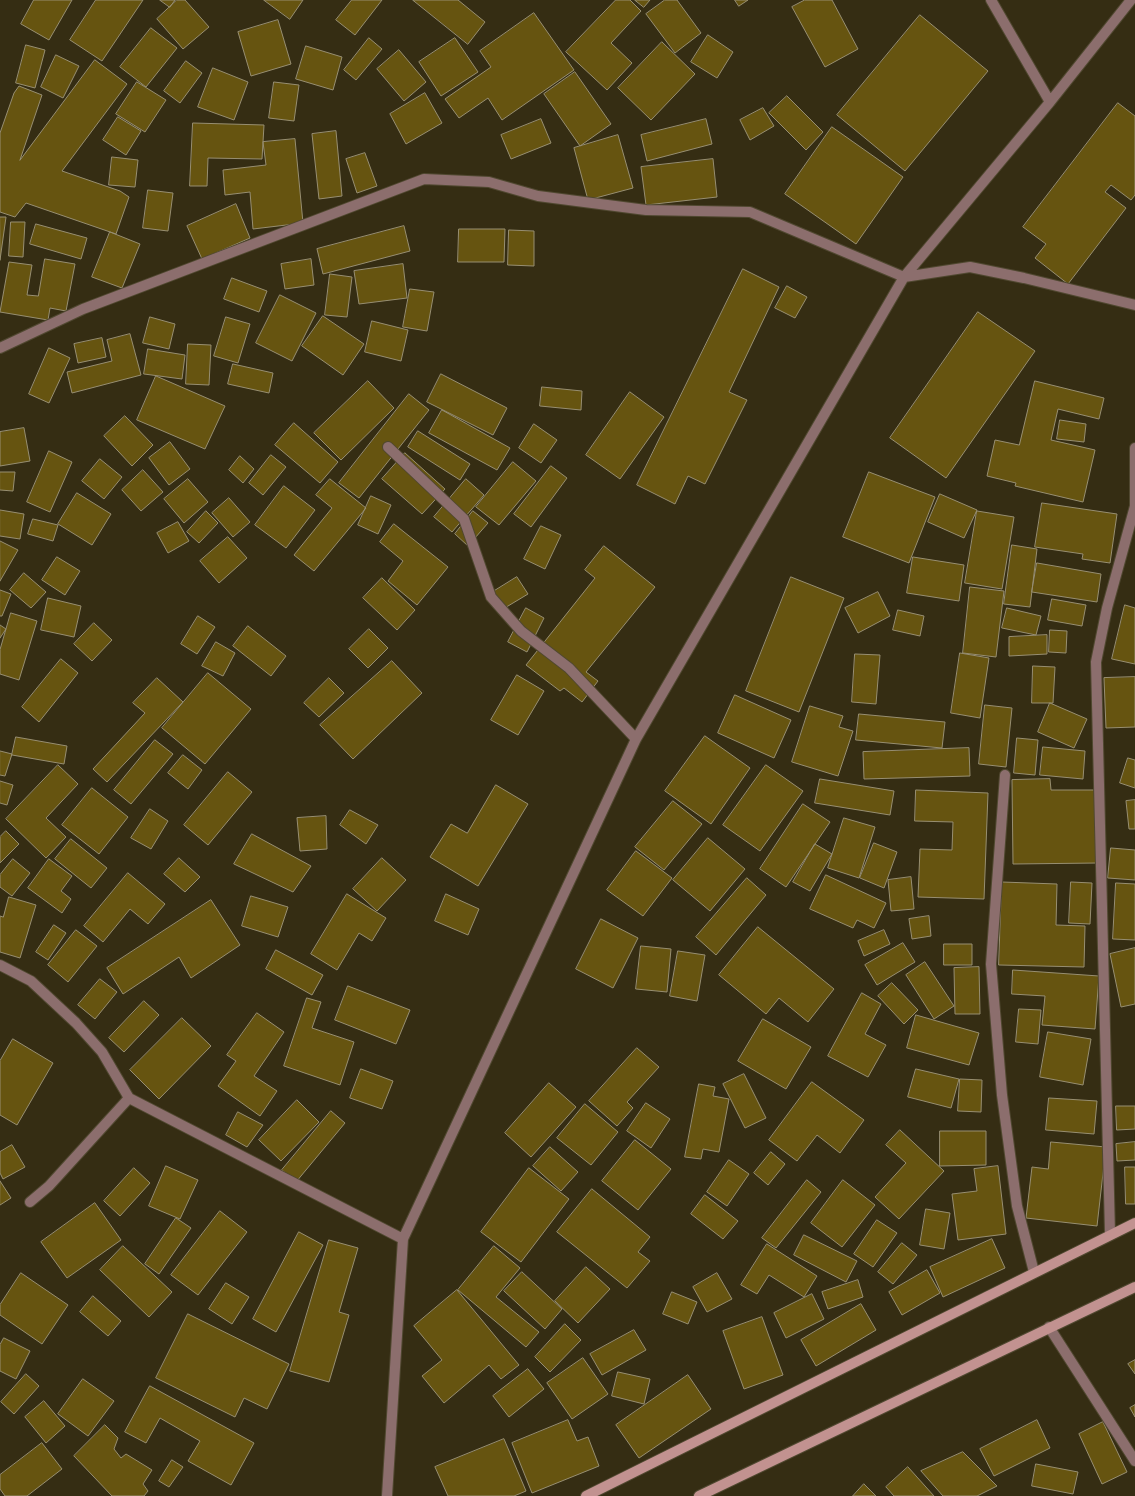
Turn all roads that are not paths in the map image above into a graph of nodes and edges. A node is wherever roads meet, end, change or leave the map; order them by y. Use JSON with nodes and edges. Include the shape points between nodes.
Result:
{"nodes":[{"id":1,"x":990,"y":0,"type":"edge"},
{"id":2,"x":1131,"y":0,"type":"edge"},
{"id":3,"x":1050,"y":102,"type":"junction"},
{"id":4,"x":904,"y":277,"type":"junction"},
{"id":5,"x":1135,"y":306,"type":"edge"},
{"id":6,"x":0,"y":348,"type":"edge"},
{"id":7,"x":388,"y":446,"type":"dead end"},
{"id":8,"x":1135,"y":448,"type":"edge"},
{"id":9,"x":636,"y":739,"type":"junction"},
{"id":10,"x":1005,"y":775,"type":"dead end"},
{"id":11,"x":0,"y":965,"type":"edge"},
{"id":12,"x":129,"y":1098,"type":"junction"},
{"id":13,"x":30,"y":1202,"type":"dead end"},
{"id":14,"x":1135,"y":1223,"type":"edge"},
{"id":15,"x":1110,"y":1234,"type":"junction"},
{"id":16,"x":403,"y":1240,"type":"junction"},
{"id":17,"x":1034,"y":1272,"type":"junction"},
{"id":18,"x":1135,"y":1287,"type":"edge"},
{"id":19,"x":1049,"y":1327,"type":"junction"},
{"id":20,"x":1135,"y":1461,"type":"edge"},
{"id":21,"x":387,"y":1496,"type":"edge"},
{"id":22,"x":586,"y":1496,"type":"edge"},
{"id":23,"x":699,"y":1496,"type":"edge"}],
"edges":[{"from":1,"to":3,"type":"street"},
{"from":2,"to":3,"type":"street"},
{"from":3,"to":4,"type":"street"},
{"from":4,"to":5,"type":"street","via":[[970,267]]},
{"from":4,"to":6,"type":"street","via":[[750,212],[646,210],[538,196],[489,182],[424,179],[83,309]]},
{"from":4,"to":9,"type":"street"},
{"from":7,"to":9,"type":"street","via":[[464,518],[491,596],[521,631],[569,668]]},
{"from":8,"to":15,"type":"street","via":[[1135,506],[1096,662]]},
{"from":9,"to":16,"type":"street"},
{"from":10,"to":17,"type":"street","via":[[991,964],[1002,1094],[1017,1206]]},
{"from":11,"to":12,"type":"street","via":[[31,981],[76,1023],[102,1052]]},
{"from":12,"to":13,"type":"street","via":[[49,1186]]},
{"from":12,"to":16,"type":"street"},
{"from":14,"to":15,"type":"main road"},
{"from":15,"to":17,"type":"main road"},
{"from":16,"to":21,"type":"street"},
{"from":17,"to":22,"type":"main road"},
{"from":18,"to":19,"type":"main road"},
{"from":19,"to":20,"type":"street"},
{"from":19,"to":23,"type":"main road"}]}
